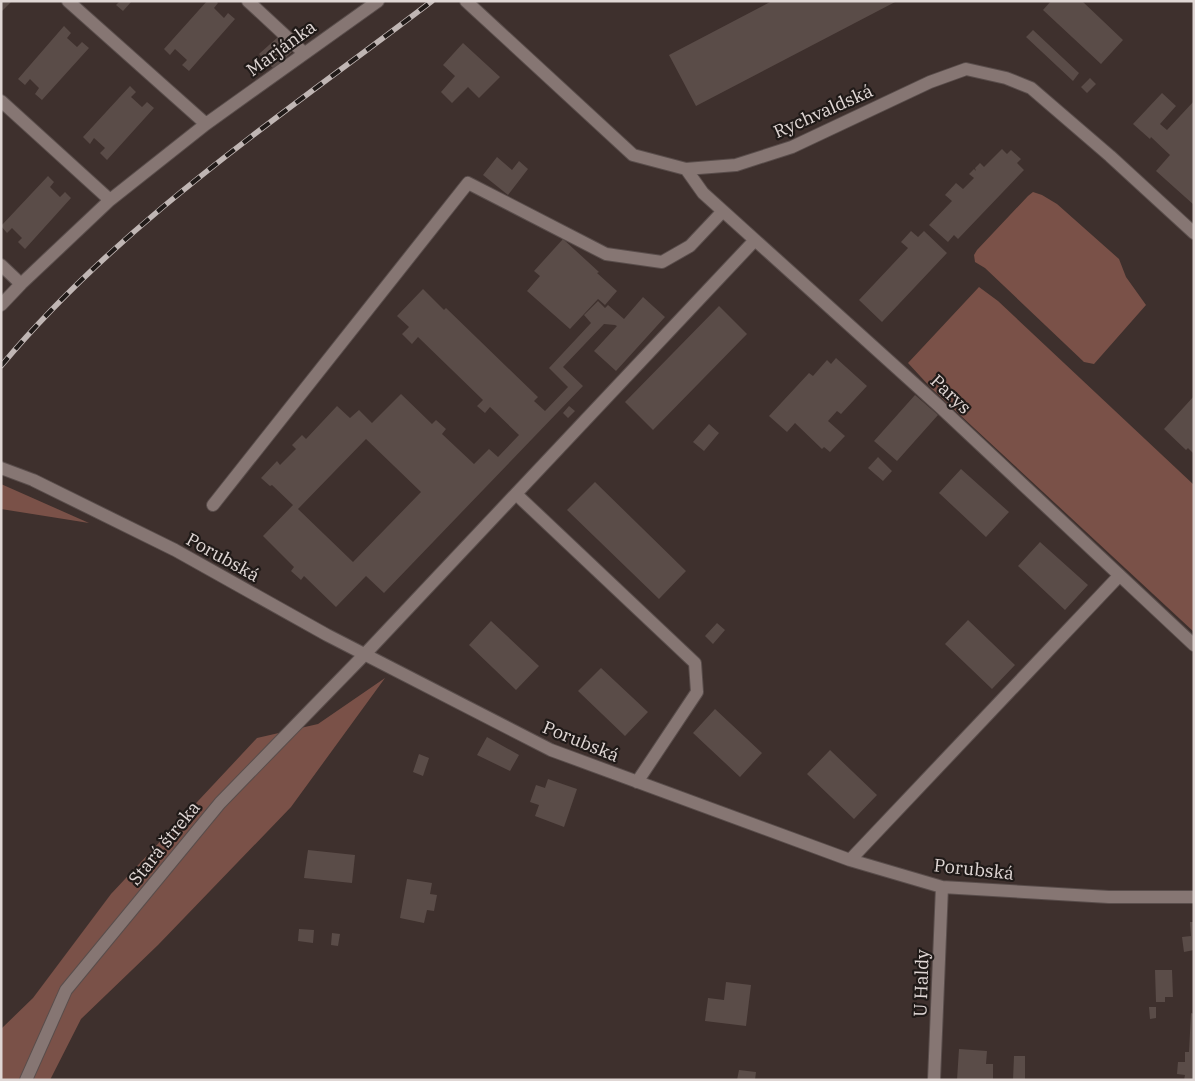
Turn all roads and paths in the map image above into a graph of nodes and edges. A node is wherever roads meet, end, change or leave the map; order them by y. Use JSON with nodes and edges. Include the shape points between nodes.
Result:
{"nodes":[{"id":1,"x":68,"y":1,"type":"edge"},
{"id":2,"x":248,"y":1,"type":"edge"},
{"id":3,"x":378,"y":1,"type":"edge"},
{"id":4,"x":466,"y":1,"type":"edge"},
{"id":5,"x":304,"y":53,"type":"junction"},
{"id":6,"x":1,"y":101,"type":"edge"},
{"id":7,"x":206,"y":124,"type":"junction"},
{"id":8,"x":686,"y":169,"type":"junction"},
{"id":9,"x":110,"y":200,"type":"junction"},
{"id":10,"x":722,"y":211,"type":"junction"},
{"id":11,"x":1194,"y":233,"type":"edge"},
{"id":12,"x":755,"y":240,"type":"junction"},
{"id":13,"x":1,"y":265,"type":"edge"},
{"id":14,"x":21,"y":284,"type":"junction"},
{"id":15,"x":1,"y":306,"type":"edge"},
{"id":16,"x":1,"y":468,"type":"edge"},
{"id":17,"x":516,"y":494,"type":"junction"},
{"id":18,"x":214,"y":505,"type":"dead end"},
{"id":19,"x":1119,"y":576,"type":"junction"},
{"id":20,"x":1194,"y":645,"type":"edge"},
{"id":21,"x":365,"y":654,"type":"junction"},
{"id":22,"x":637,"y":782,"type":"junction"},
{"id":23,"x":850,"y":860,"type":"junction"},
{"id":24,"x":942,"y":887,"type":"junction"},
{"id":25,"x":1194,"y":897,"type":"edge"},
{"id":26,"x":26,"y":1080,"type":"edge"},
{"id":27,"x":934,"y":1080,"type":"edge"}],
"edges":[{"from":1,"to":7,"type":"street"},
{"from":2,"to":5,"type":"street"},
{"from":3,"to":5,"type":"street","name":"Marjánka"},
{"from":4,"to":8,"type":"street","name":"Rychvaldská","via":[[633,155]]},
{"from":5,"to":7,"type":"street","name":"Marjánka"},
{"from":6,"to":9,"type":"street"},
{"from":7,"to":9,"type":"street","name":"Marjánka"},
{"from":8,"to":10,"type":"street","name":"Parys","via":[[703,193]]},
{"from":8,"to":11,"type":"street","name":"Rychvaldská","via":[[736,165],[792,146],[930,82],[966,69],[1006,78],[1031,88]]},
{"from":9,"to":14,"type":"street","name":"Marjánka"},
{"from":10,"to":12,"type":"street","name":"Parys"},
{"from":10,"to":18,"type":"street","via":[[690,246],[662,262],[606,254],[468,183]]},
{"from":12,"to":17,"type":"street","name":"Stará štreka"},
{"from":12,"to":19,"type":"street","name":"Parys","via":[[939,406]]},
{"from":13,"to":14,"type":"street"},
{"from":14,"to":15,"type":"street","name":"Marjánka"},
{"from":16,"to":21,"type":"street","name":"Porubská","via":[[33,480],[175,550]]},
{"from":17,"to":21,"type":"street","name":"Stará štreka"},
{"from":17,"to":22,"type":"street","via":[[695,664],[698,692]]},
{"from":19,"to":20,"type":"street","name":"Parys"},
{"from":19,"to":23,"type":"street"},
{"from":21,"to":22,"type":"street","name":"Porubská","via":[[551,750]]},
{"from":21,"to":26,"type":"street","name":"Stará štreka","via":[[220,803],[66,990]]},
{"from":22,"to":23,"type":"street","name":"Porubská"},
{"from":23,"to":24,"type":"street","name":"Porubská"},
{"from":24,"to":25,"type":"street","name":"Porubská","via":[[1109,897]]},
{"from":24,"to":27,"type":"street","name":"U Haldy"}]}
